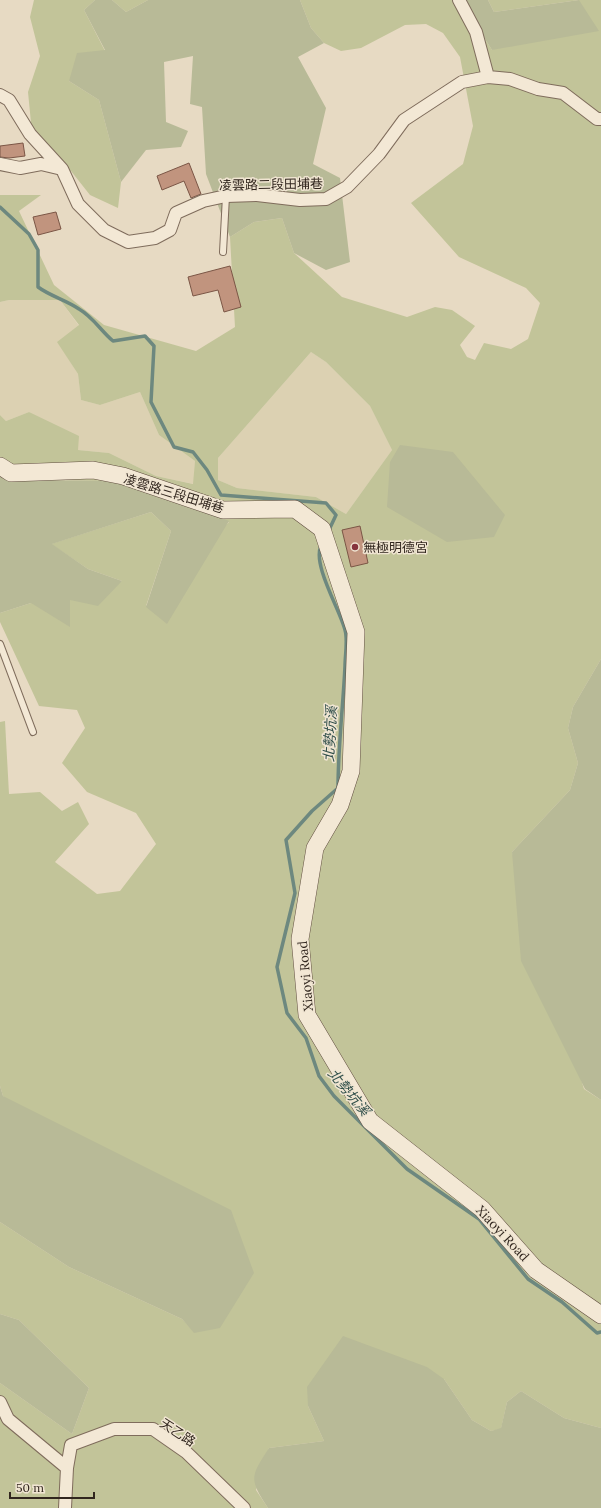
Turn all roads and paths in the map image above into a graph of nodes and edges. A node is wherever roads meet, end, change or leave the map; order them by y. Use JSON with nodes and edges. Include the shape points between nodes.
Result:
{"nodes":[{"id":1,"x":459,"y":0,"type":"edge"},
{"id":2,"x":488,"y":77,"type":"junction"},
{"id":3,"x":0,"y":95,"type":"edge"},
{"id":4,"x":601,"y":119,"type":"edge"},
{"id":5,"x":0,"y":164,"type":"edge"},
{"id":6,"x":62,"y":170,"type":"junction"},
{"id":7,"x":226,"y":196,"type":"junction"},
{"id":8,"x":223,"y":252,"type":"dead end"},
{"id":9,"x":0,"y":466,"type":"edge"},
{"id":10,"x":344,"y":596,"type":"joint"},
{"id":11,"x":0,"y":644,"type":"edge"},
{"id":12,"x":33,"y":732,"type":"dead end"},
{"id":13,"x":601,"y":1315,"type":"edge"},
{"id":14,"x":0,"y":1402,"type":"edge"},
{"id":15,"x":67,"y":1468,"type":"junction"},
{"id":16,"x":65,"y":1508,"type":"edge"},
{"id":17,"x":244,"y":1508,"type":"edge"}],
"edges":[{"from":1,"to":2,"type":"street","via":[[476,32]]},
{"from":2,"to":4,"type":"street","name":"凌雲路二段田埔巷","via":[[510,79],[538,89],[563,93],[597,119]]},
{"from":2,"to":7,"type":"street","name":"凌雲路二段田埔巷","via":[[462,82],[404,120],[379,154],[347,187],[326,199]]},
{"from":3,"to":6,"type":"street","name":"凌雲路二段田埔巷","via":[[9,100],[30,134]]},
{"from":5,"to":6,"type":"street","via":[[20,168],[41,164]]},
{"from":6,"to":7,"type":"street","name":"凌雲路二段田埔巷","via":[[78,204],[104,230],[128,242],[155,238],[170,230],[176,213],[203,201]]},
{"from":7,"to":8,"type":"lane"},
{"from":9,"to":10,"type":"street","name":"凌雲路三段田埔巷","via":[[11,473],[93,470],[123,476],[222,510],[295,509],[322,530]]},
{"from":10,"to":13,"type":"street","name":"Xiaoyi Road","via":[[356,632],[351,771],[340,805],[315,848],[300,938],[307,1015],[370,1120],[482,1209],[536,1270]]},
{"from":11,"to":12,"type":"lane"},
{"from":14,"to":15,"type":"street","via":[[8,1419]]},
{"from":15,"to":16,"type":"street","name":"天乙路"},
{"from":15,"to":17,"type":"street","name":"天乙路","via":[[71,1445],[114,1429],[153,1430],[186,1452]]}]}
